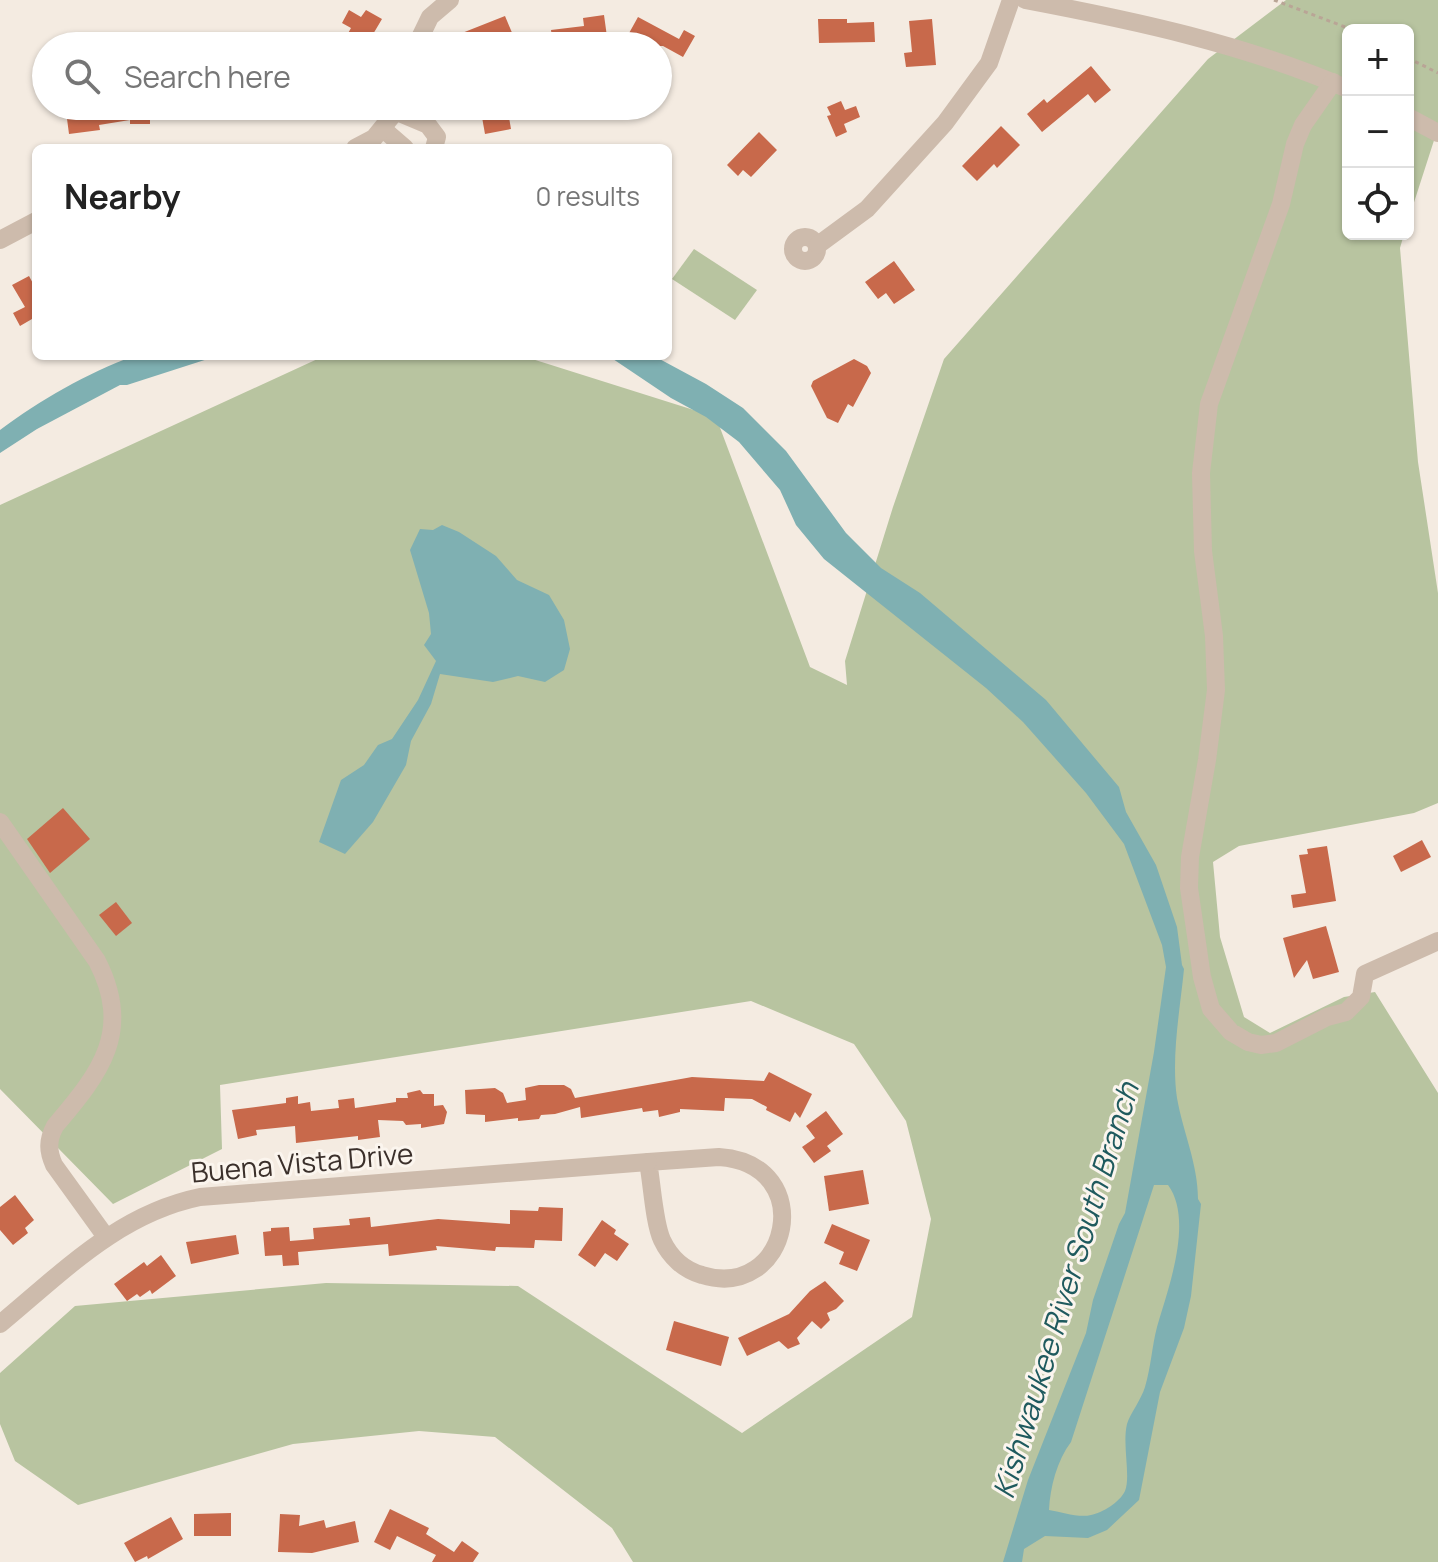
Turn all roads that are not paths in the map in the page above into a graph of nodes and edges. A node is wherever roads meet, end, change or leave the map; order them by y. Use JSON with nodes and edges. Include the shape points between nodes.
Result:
{"nodes":[{"id":1,"x":1011,"y":0,"type":"edge"},
{"id":2,"x":1025,"y":0,"type":"edge"},
{"id":3,"x":441,"y":3,"type":"edge"},
{"id":4,"x":421,"y":32,"type":"edge"},
{"id":5,"x":1340,"y":85,"type":"edge"},
{"id":6,"x":390,"y":120,"type":"edge"},
{"id":7,"x":417,"y":120,"type":"edge"},
{"id":8,"x":1414,"y":120,"type":"edge"},
{"id":9,"x":383,"y":129,"type":"junction"},
{"id":10,"x":1438,"y":133,"type":"edge"},
{"id":11,"x":363,"y":144,"type":"edge"},
{"id":12,"x":400,"y":144,"type":"edge"},
{"id":13,"x":436,"y":144,"type":"edge"},
{"id":14,"x":32,"y":223,"type":"edge"},
{"id":15,"x":0,"y":240,"type":"edge"},
{"id":16,"x":818,"y":245,"type":"dead end"},
{"id":17,"x":0,"y":822,"type":"edge"},
{"id":18,"x":1438,"y":941,"type":"edge"},
{"id":19,"x":648,"y":1162,"type":"junction"},
{"id":20,"x":106,"y":1237,"type":"junction"},
{"id":21,"x":2,"y":1318,"type":"edge"}],
"edges":[{"from":1,"to":16,"type":"street","via":[[989,63],[954,111],[867,209]]},
{"from":2,"to":5,"type":"street","via":[[1233,45]]},
{"from":3,"to":4,"type":"street"},
{"from":5,"to":18,"type":"street","via":[[1303,125],[1295,144],[1281,204],[1209,404],[1201,473],[1216,690],[1189,888],[1211,1009],[1231,1032],[1261,1045],[1346,1012],[1361,997],[1365,974]]},
{"from":6,"to":9,"type":"street"},
{"from":7,"to":13,"type":"street","via":[[434,130]]},
{"from":8,"to":10,"type":"street"},
{"from":9,"to":11,"type":"street"},
{"from":9,"to":12,"type":"street"},
{"from":14,"to":15,"type":"street"},
{"from":17,"to":20,"type":"street","via":[[109,985],[112,1035],[101,1064],[49,1137],[54,1165]]},
{"from":19,"to":19,"type":"street","name":"Buena Vista Drive","via":[[719,1157],[756,1167],[774,1185],[783,1209],[781,1234],[771,1255],[738,1276],[711,1278],[685,1268],[660,1237]]},
{"from":19,"to":20,"type":"street","name":"Buena Vista Drive","via":[[200,1197],[154,1209]]},
{"from":20,"to":21,"type":"street","name":"Buena Vista Drive"}]}
